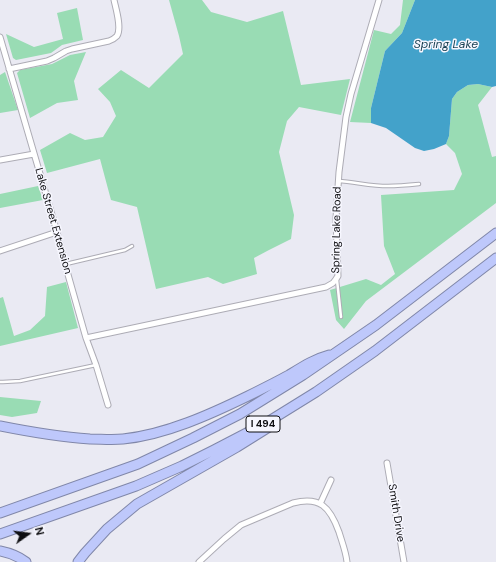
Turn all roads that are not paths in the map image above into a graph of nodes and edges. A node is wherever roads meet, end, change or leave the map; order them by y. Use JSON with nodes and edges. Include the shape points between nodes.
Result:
{"nodes":[{"id":1,"x":114,"y":0,"type":"edge"},
{"id":2,"x":379,"y":0,"type":"edge"},
{"id":3,"x":0,"y":37,"type":"edge"},
{"id":4,"x":9,"y":69,"type":"junction"},
{"id":5,"x":34,"y":154,"type":"junction"},
{"id":6,"x":0,"y":160,"type":"edge"},
{"id":7,"x":338,"y":181,"type":"junction"},
{"id":8,"x":419,"y":184,"type":"dead end"},
{"id":9,"x":57,"y":232,"type":"junction"},
{"id":10,"x":496,"y":233,"type":"edge"},
{"id":11,"x":132,"y":246,"type":"dead end"},
{"id":12,"x":0,"y":251,"type":"edge"},
{"id":13,"x":496,"y":258,"type":"edge"},
{"id":14,"x":65,"y":264,"type":"junction"},
{"id":15,"x":336,"y":279,"type":"junction"},
{"id":16,"x":341,"y":317,"type":"dead end"},
{"id":17,"x":86,"y":338,"type":"junction"},
{"id":18,"x":336,"y":353,"type":"junction"},
{"id":19,"x":96,"y":365,"type":"junction"},
{"id":20,"x":0,"y":382,"type":"edge"},
{"id":21,"x":312,"y":394,"type":"junction"},
{"id":22,"x":108,"y":405,"type":"dead end"},
{"id":23,"x":0,"y":426,"type":"edge"},
{"id":24,"x":388,"y":463,"type":"dead end"},
{"id":25,"x":331,"y":480,"type":"dead end"},
{"id":26,"x":320,"y":504,"type":"junction"},
{"id":27,"x":0,"y":513,"type":"edge"},
{"id":28,"x":0,"y":534,"type":"edge"},
{"id":29,"x":0,"y":551,"type":"edge"},
{"id":30,"x":26,"y":562,"type":"edge"},
{"id":31,"x":78,"y":562,"type":"edge"},
{"id":32,"x":199,"y":562,"type":"edge"},
{"id":33,"x":347,"y":562,"type":"edge"},
{"id":34,"x":404,"y":562,"type":"edge"}],
"edges":[{"from":1,"to":4,"type":"street","via":[[119,27],[117,36],[113,39],[66,51],[47,61]]},
{"from":2,"to":7,"type":"street","name":"Spring Lake Road","via":[[351,94]]},
{"from":3,"to":4,"type":"street","name":"Lake Street Extension"},
{"from":4,"to":5,"type":"street","name":"Lake Street Extension"},
{"from":5,"to":6,"type":"street"},
{"from":5,"to":9,"type":"street","name":"Lake Street Extension"},
{"from":7,"to":8,"type":"lane","via":[[389,186]]},
{"from":7,"to":15,"type":"street","name":"Spring Lake Road"},
{"from":9,"to":12,"type":"street"},
{"from":9,"to":14,"type":"street","name":"Lake Street Extension"},
{"from":10,"to":18,"type":"highway","number":"I 494"},
{"from":11,"to":14,"type":"lane","via":[[125,250]]},
{"from":13,"to":21,"type":"highway","number":"I 494","via":[[375,351]]},
{"from":14,"to":17,"type":"street","name":"Lake Street Extension"},
{"from":15,"to":16,"type":"lane"},
{"from":15,"to":17,"type":"street","name":"Spring Lake Road","via":[[326,287]]},
{"from":17,"to":19,"type":"street","name":"Lake Street Extension"},
{"from":18,"to":23,"type":"highway","via":[[319,357],[281,379],[201,417],[141,436],[122,439],[83,438]]},
{"from":18,"to":27,"type":"highway","number":"I 494","via":[[247,410],[181,444],[132,466]]},
{"from":19,"to":20,"type":"lane","via":[[20,381]]},
{"from":19,"to":22,"type":"street","name":"Lake Street Extension"},
{"from":21,"to":28,"type":"highway","number":"I 494","via":[[260,426],[182,466],[136,486]]},
{"from":21,"to":31,"type":"highway","via":[[281,419],[243,444],[138,504],[104,532]]},
{"from":24,"to":34,"type":"street","name":"Smith Drive"},
{"from":25,"to":26,"type":"street"},
{"from":26,"to":32,"type":"street","via":[[310,500],[293,503],[240,526]]},
{"from":26,"to":33,"type":"street","via":[[332,515]]},
{"from":29,"to":30,"type":"highway"}]}
